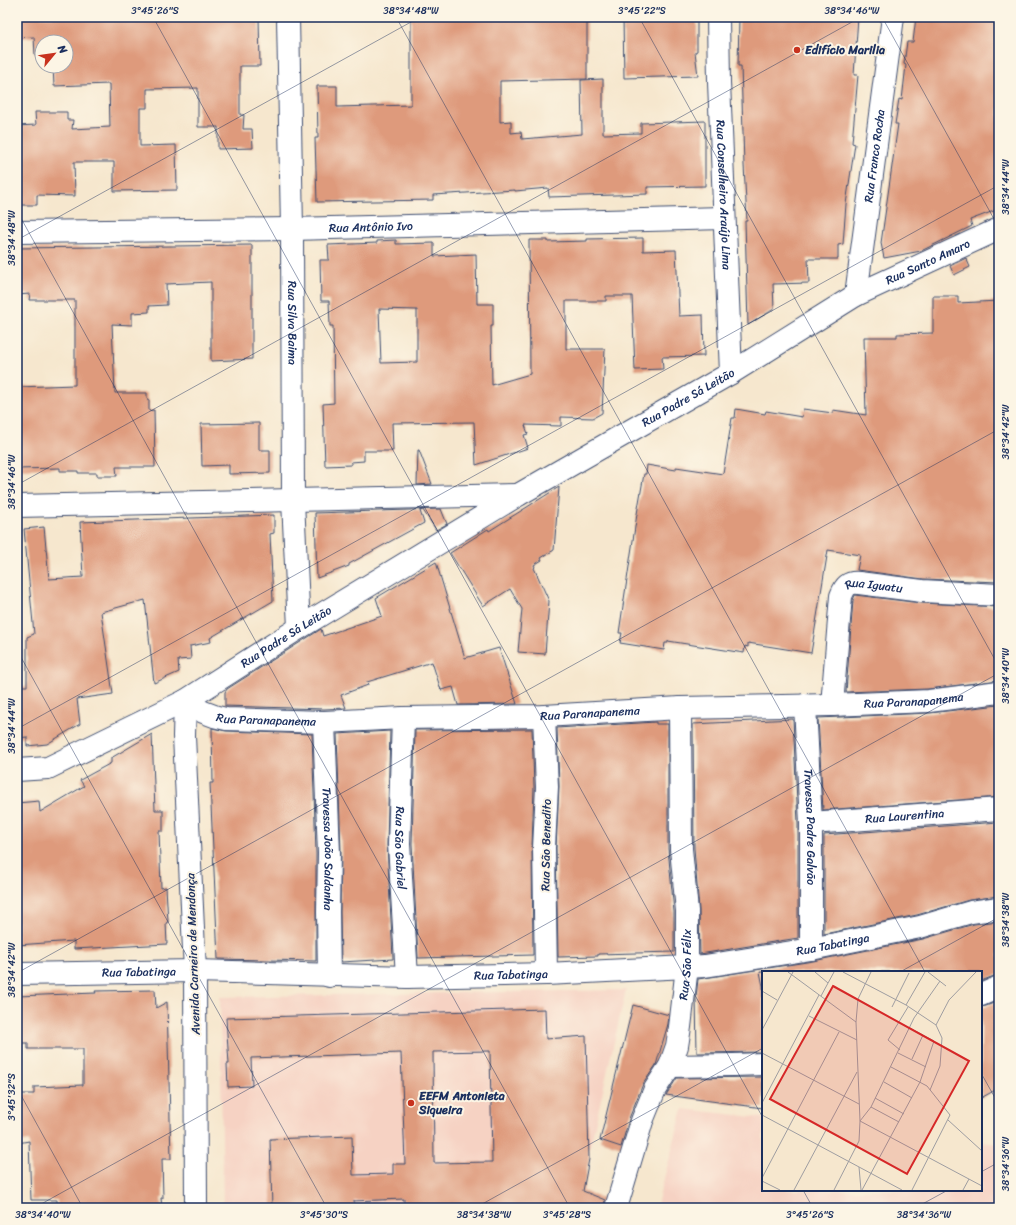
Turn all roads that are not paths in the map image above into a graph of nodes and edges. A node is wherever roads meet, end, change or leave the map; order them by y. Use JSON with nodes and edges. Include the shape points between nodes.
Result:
{"nodes":[{"id":1,"x":288,"y":17,"type":"edge"},
{"id":2,"x":718,"y":17,"type":"edge"},
{"id":3,"x":893,"y":17,"type":"edge"},
{"id":4,"x":724,"y":218,"type":"junction"},
{"id":5,"x":292,"y":229,"type":"junction"},
{"id":6,"x":999,"y":229,"type":"edge"},
{"id":7,"x":17,"y":232,"type":"edge"},
{"id":8,"x":856,"y":295,"type":"junction"},
{"id":9,"x":731,"y":373,"type":"junction"},
{"id":10,"x":518,"y":495,"type":"junction"},
{"id":11,"x":292,"y":500,"type":"junction"},
{"id":12,"x":17,"y":506,"type":"edge"},
{"id":13,"x":999,"y":595,"type":"edge"},
{"id":14,"x":299,"y":628,"type":"junction"},
{"id":15,"x":999,"y":692,"type":"edge"},
{"id":16,"x":185,"y":701,"type":"junction"},
{"id":17,"x":805,"y":705,"type":"junction"},
{"id":18,"x":832,"y":705,"type":"junction"},
{"id":19,"x":680,"y":708,"type":"junction"},
{"id":20,"x":544,"y":716,"type":"junction"},
{"id":21,"x":403,"y":718,"type":"junction"},
{"id":22,"x":324,"y":722,"type":"junction"},
{"id":23,"x":17,"y":770,"type":"edge"},
{"id":24,"x":999,"y":809,"type":"edge"},
{"id":25,"x":810,"y":823,"type":"junction"},
{"id":26,"x":999,"y":908,"type":"edge"},
{"id":27,"x":811,"y":949,"type":"junction"},
{"id":28,"x":687,"y":967,"type":"junction"},
{"id":29,"x":195,"y":971,"type":"junction"},
{"id":30,"x":17,"y":974,"type":"edge"},
{"id":31,"x":546,"y":974,"type":"junction"},
{"id":32,"x":329,"y":976,"type":"junction"},
{"id":33,"x":407,"y":977,"type":"junction"},
{"id":34,"x":999,"y":987,"type":"edge"},
{"id":35,"x":982,"y":995,"type":"edge"},
{"id":36,"x":762,"y":1064,"type":"edge"},
{"id":37,"x":670,"y":1066,"type":"junction"},
{"id":38,"x":196,"y":1208,"type":"edge"},
{"id":39,"x":616,"y":1208,"type":"edge"}],
"edges":[{"from":1,"to":5,"type":"street","name":"Rua Silva Baima"},
{"from":2,"to":4,"type":"street","name":"Rua Conselheiro Araújo Lima"},
{"from":3,"to":8,"type":"street","name":"Rua Franco Rocha"},
{"from":4,"to":5,"type":"street","name":"Rua Antônio Ivo"},
{"from":4,"to":9,"type":"street","name":"Rua Conselheiro Araújo Lima"},
{"from":5,"to":7,"type":"street","name":"Rua Antônio Ivo"},
{"from":5,"to":11,"type":"street","name":"Rua Silva Baima"},
{"from":6,"to":8,"type":"street","name":"Rua Santo Amaro"},
{"from":8,"to":9,"type":"street","name":"Rua Padre Sá Leitão"},
{"from":9,"to":10,"type":"street","name":"Rua Padre Sá Leitão"},
{"from":10,"to":11,"type":"street","name":"Rua Padre Sá Leitão"},
{"from":10,"to":14,"type":"street","name":"Rua Padre Sá Leitão"},
{"from":11,"to":12,"type":"street","name":"Rua Padre Sá Leitão"},
{"from":11,"to":14,"type":"street","name":"Rua Silva Baima"},
{"from":13,"to":18,"type":"street","name":"Rua Iguatu","via":[[922,591],[859,582],[847,585],[841,596]]},
{"from":14,"to":16,"type":"street","name":"Rua Padre Sá Leitão"},
{"from":15,"to":18,"type":"street","name":"Rua Paranapanema","via":[[929,701]]},
{"from":16,"to":22,"type":"street","name":"Rua Paranapanema","via":[[197,710],[226,719]]},
{"from":16,"to":23,"type":"street","name":"Rua Padre Sá Leitão","via":[[48,768]]},
{"from":16,"to":29,"type":"street","name":"Avenida Carneiro de Mendonça","via":[[184,736]]},
{"from":17,"to":18,"type":"street","name":"Rua Paranapanema"},
{"from":17,"to":19,"type":"street","name":"Rua Paranapanema"},
{"from":17,"to":25,"type":"street","name":"Travessa Padre Galvão"},
{"from":19,"to":20,"type":"street","name":"Rua Paranapanema"},
{"from":19,"to":28,"type":"street","name":"Rua São Félix"},
{"from":20,"to":21,"type":"street","name":"Rua Paranapanema"},
{"from":20,"to":31,"type":"street","name":"Rua São Benedito","via":[[547,787],[544,848]]},
{"from":21,"to":22,"type":"street","name":"Rua Paranapanema"},
{"from":21,"to":33,"type":"street","name":"Rua São Gabriel","via":[[399,844]]},
{"from":22,"to":32,"type":"street","name":"Travessa João Saldanha","via":[[329,853]]},
{"from":24,"to":25,"type":"street","name":"Rua Laurentina"},
{"from":25,"to":27,"type":"street","name":"Travessa Padre Galvão"},
{"from":26,"to":27,"type":"street","name":"Rua Tabatinga","via":[[971,912],[920,927]]},
{"from":27,"to":28,"type":"street","name":"Rua Tabatinga"},
{"from":28,"to":31,"type":"street","name":"Rua Tabatinga"},
{"from":28,"to":37,"type":"street","name":"Rua São Félix","via":[[680,1027]]},
{"from":29,"to":30,"type":"street","name":"Rua Tabatinga"},
{"from":29,"to":32,"type":"street","name":"Rua Tabatinga"},
{"from":29,"to":38,"type":"street","name":"Avenida Carneiro de Mendonça"},
{"from":31,"to":33,"type":"street","name":"Rua Tabatinga"},
{"from":32,"to":33,"type":"street","name":"Rua Tabatinga"},
{"from":34,"to":35,"type":"street"},
{"from":36,"to":37,"type":"street"},
{"from":37,"to":39,"type":"street","name":"Rua São Félix","via":[[655,1089],[642,1121]]}]}
